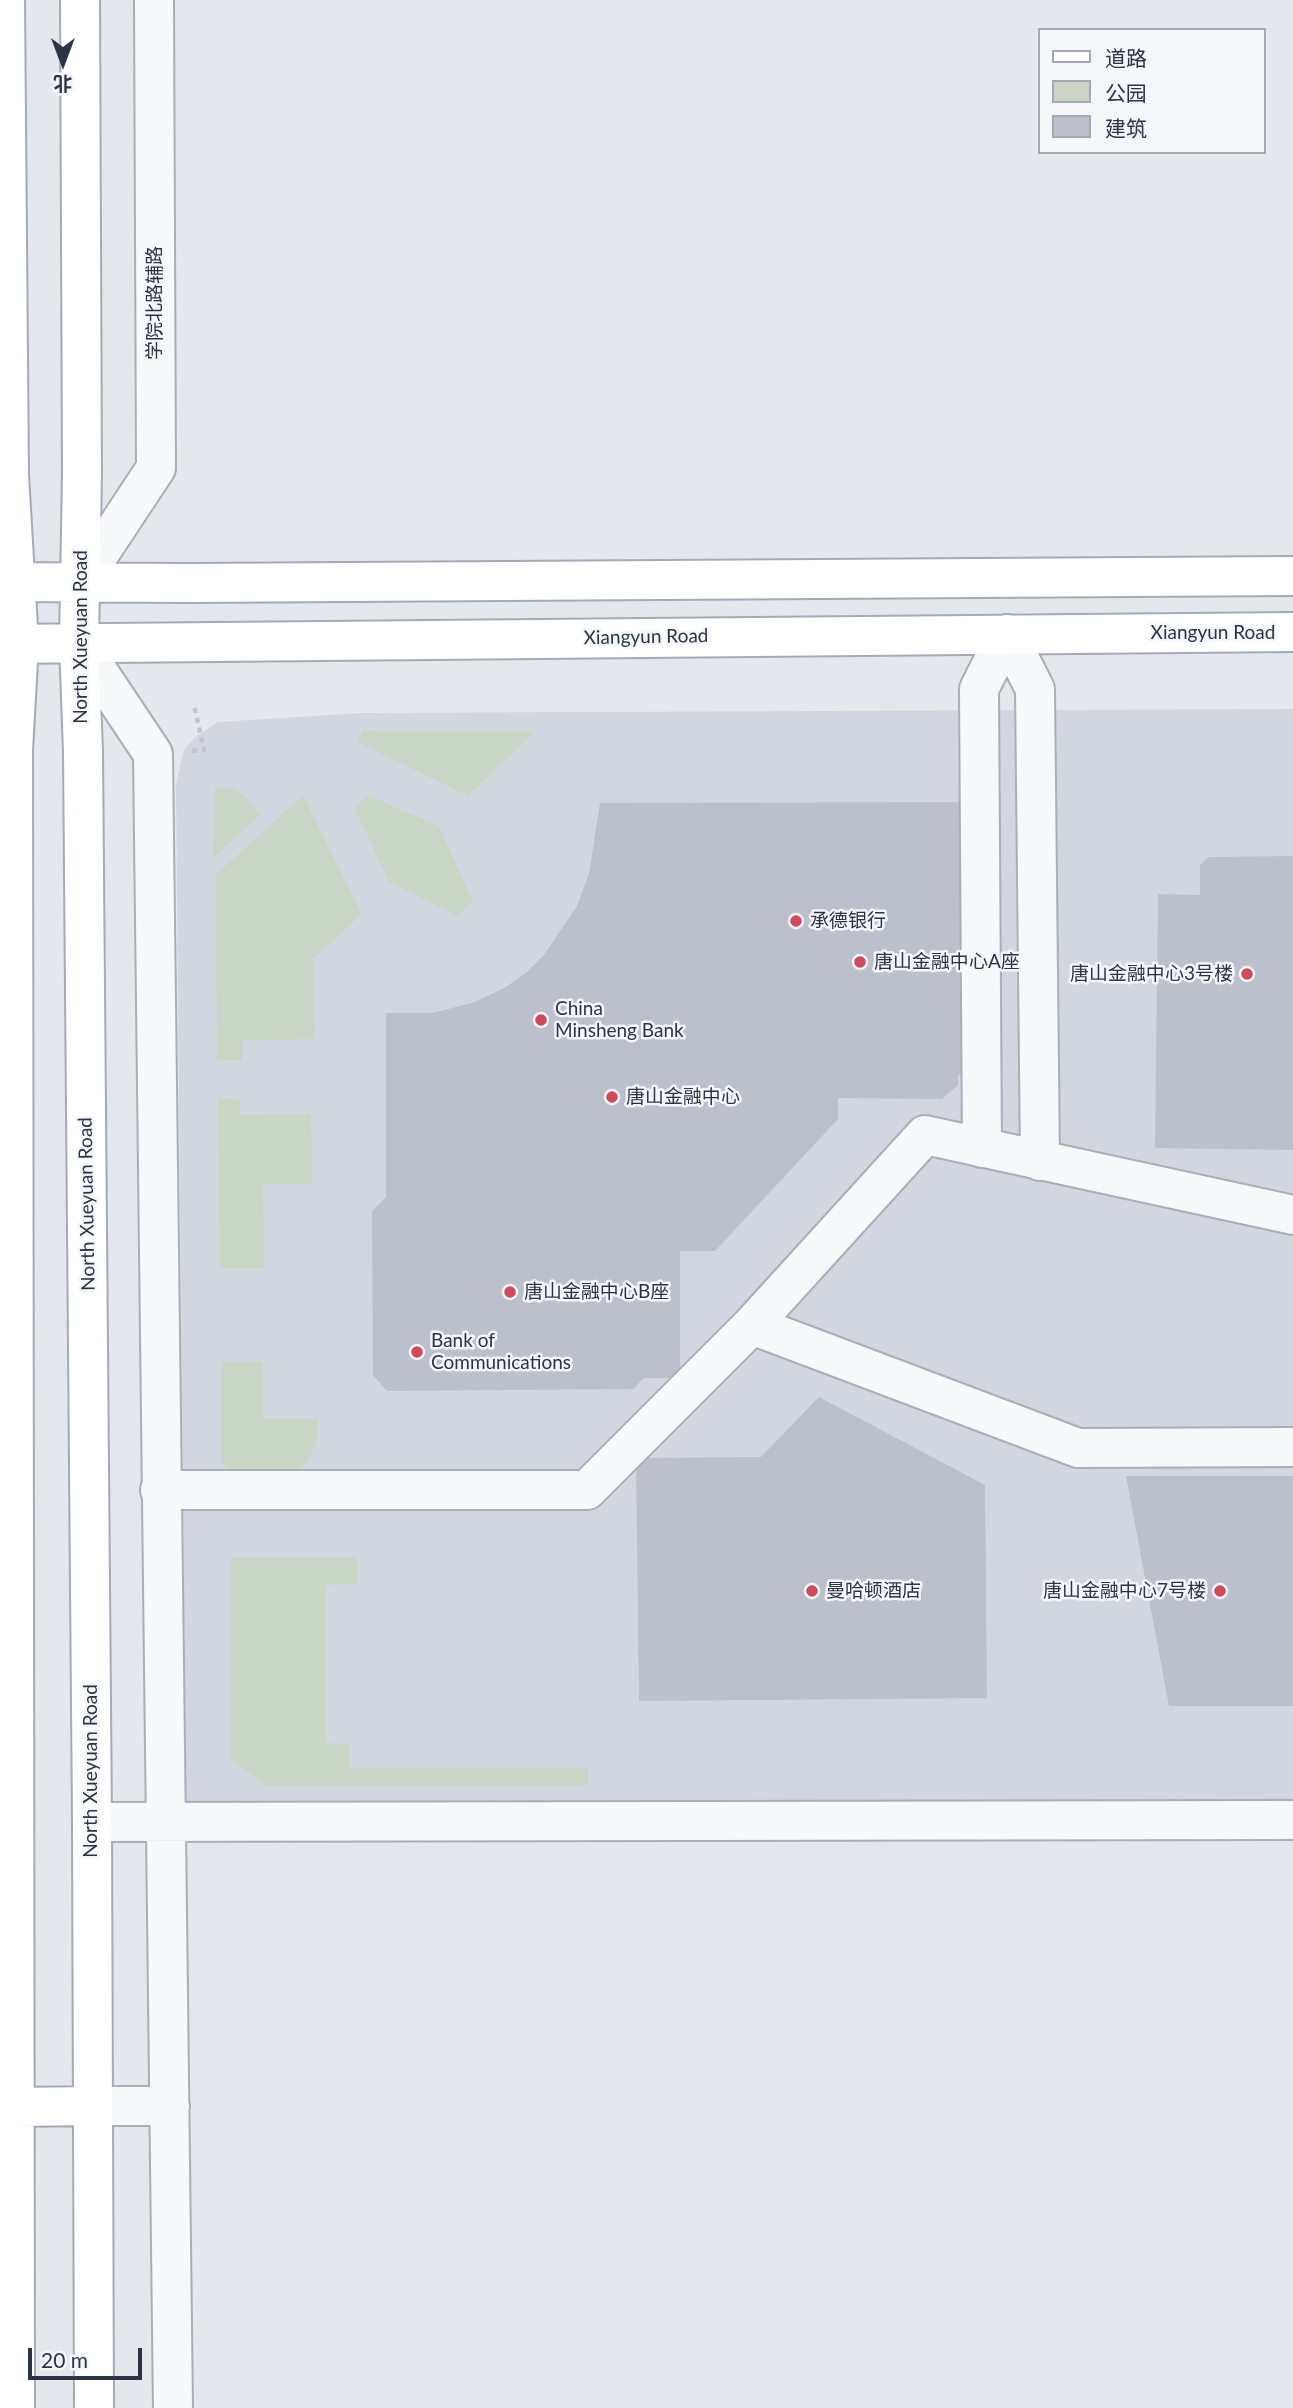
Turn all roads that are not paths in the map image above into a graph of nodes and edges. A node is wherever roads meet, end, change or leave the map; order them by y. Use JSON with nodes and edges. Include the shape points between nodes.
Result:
{"nodes":[{"id":1,"x":5,"y":0,"type":"edge"},
{"id":2,"x":80,"y":0,"type":"edge"},
{"id":3,"x":154,"y":0,"type":"edge"},
{"id":4,"x":3,"y":88,"type":"edge"},
{"id":5,"x":5,"y":574,"type":"edge"},
{"id":6,"x":1293,"y":576,"type":"edge"},
{"id":7,"x":80,"y":583,"type":"junction"},
{"id":8,"x":1293,"y":632,"type":"edge"},
{"id":9,"x":1007,"y":634,"type":"junction"},
{"id":10,"x":79,"y":643,"type":"junction"},
{"id":11,"x":6,"y":652,"type":"edge"},
{"id":12,"x":982,"y":1148,"type":"junction"},
{"id":13,"x":1040,"y":1161,"type":"junction"},
{"id":14,"x":1293,"y":1215,"type":"edge"},
{"id":15,"x":751,"y":1325,"type":"junction"},
{"id":16,"x":1293,"y":1447,"type":"edge"},
{"id":17,"x":160,"y":1490,"type":"junction"},
{"id":18,"x":1293,"y":1820,"type":"edge"},
{"id":19,"x":92,"y":1822,"type":"junction"},
{"id":20,"x":167,"y":1822,"type":"junction"},
{"id":21,"x":92,"y":2106,"type":"junction"},
{"id":22,"x":170,"y":2106,"type":"junction"},
{"id":23,"x":8,"y":2107,"type":"edge"},
{"id":24,"x":15,"y":2408,"type":"edge"},
{"id":25,"x":94,"y":2408,"type":"edge"},
{"id":26,"x":173,"y":2408,"type":"edge"}],
"edges":[{"from":1,"to":4,"type":"main road"},
{"from":2,"to":7,"type":"main road","name":"North Xueyuan Road"},
{"from":3,"to":7,"type":"street","name":"学院北路辅路","via":[[156,468]]},
{"from":4,"to":5,"type":"main road","via":[[9,475]]},
{"from":5,"to":7,"type":"main road"},
{"from":5,"to":11,"type":"main road"},
{"from":6,"to":7,"type":"main road"},
{"from":7,"to":10,"type":"main road","name":"North Xueyuan Road"},
{"from":8,"to":9,"type":"main road","name":"Xiangyun Road"},
{"from":9,"to":10,"type":"main road","name":"Xiangyun Road"},
{"from":9,"to":12,"type":"street","via":[[979,689]]},
{"from":9,"to":13,"type":"street","via":[[1035,689]]},
{"from":10,"to":11,"type":"main road","name":"Xiangyun Road"},
{"from":10,"to":17,"type":"street","via":[[153,754]]},
{"from":10,"to":19,"type":"main road","name":"North Xueyuan Road"},
{"from":11,"to":23,"type":"main road","via":[[13,750]]},
{"from":12,"to":13,"type":"street"},
{"from":12,"to":15,"type":"street","via":[[925,1135]]},
{"from":13,"to":14,"type":"street"},
{"from":15,"to":16,"type":"street","via":[[1077,1448]]},
{"from":15,"to":17,"type":"street","via":[[587,1490]]},
{"from":17,"to":20,"type":"street"},
{"from":18,"to":20,"type":"street"},
{"from":19,"to":20,"type":"street"},
{"from":19,"to":21,"type":"main road","name":"North Xueyuan Road"},
{"from":20,"to":22,"type":"street"},
{"from":21,"to":22,"type":"street"},
{"from":21,"to":23,"type":"main road"},
{"from":21,"to":25,"type":"main road","name":"North Xueyuan Road"},
{"from":22,"to":26,"type":"street"},
{"from":23,"to":24,"type":"main road"}]}
